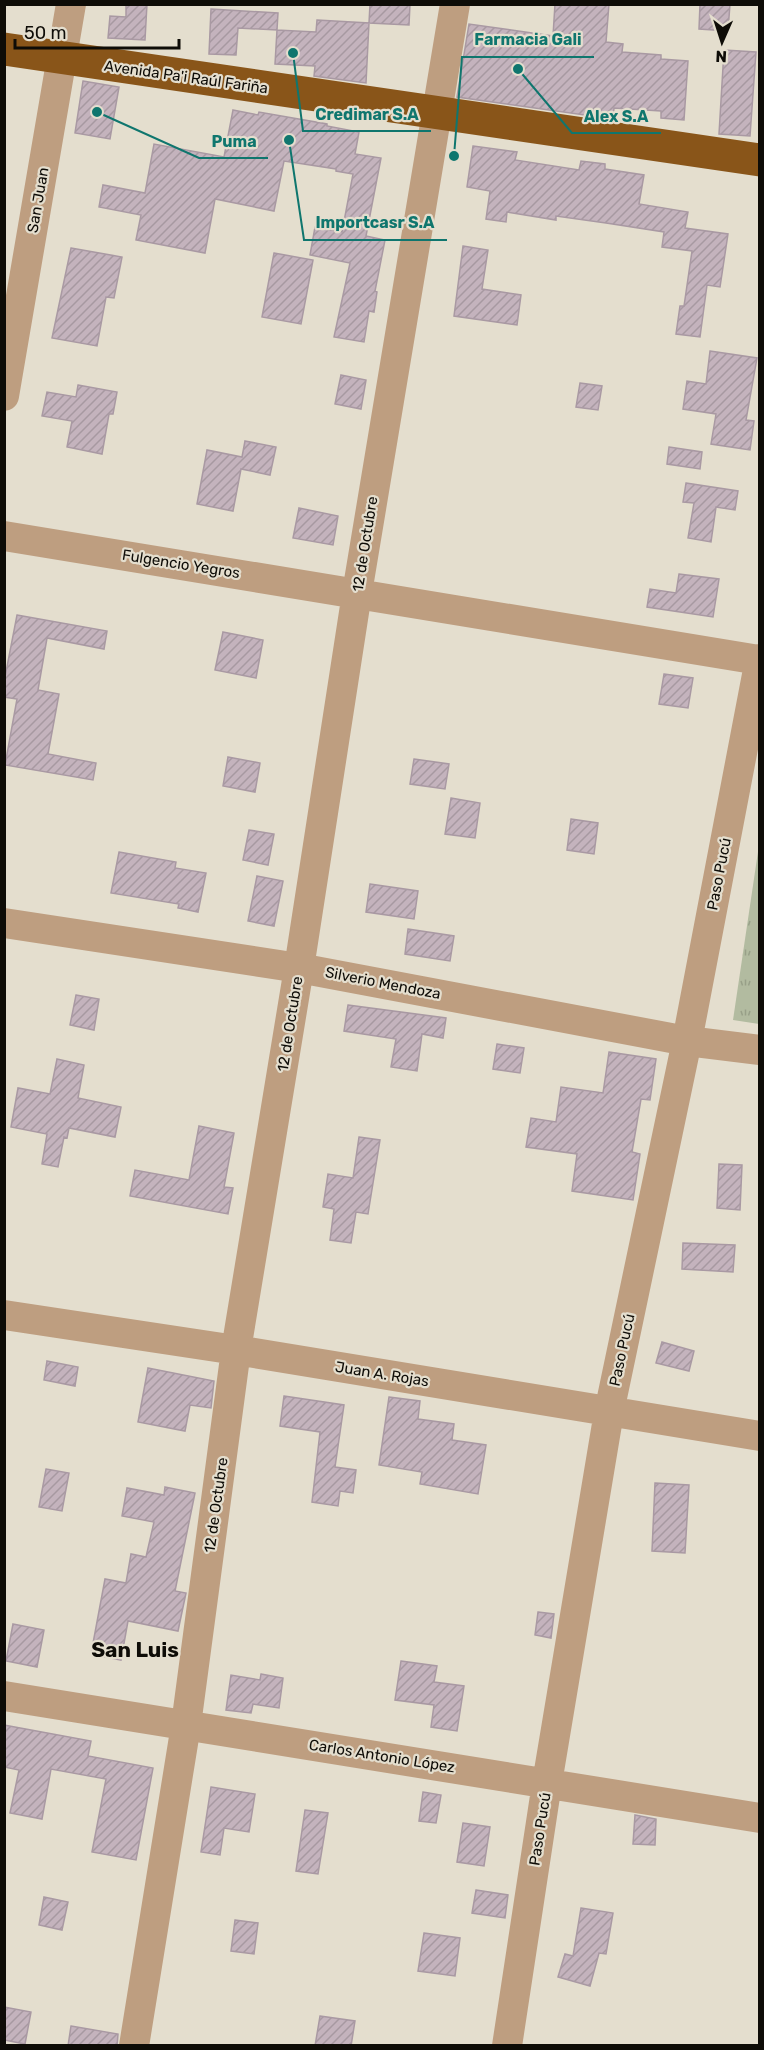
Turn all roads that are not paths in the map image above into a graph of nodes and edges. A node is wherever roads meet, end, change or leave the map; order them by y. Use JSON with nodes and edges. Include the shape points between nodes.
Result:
{"nodes":[{"id":1,"x":71,"y":4,"type":"edge"},
{"id":2,"x":455,"y":4,"type":"edge"},
{"id":3,"x":4,"y":49,"type":"edge"},
{"id":4,"x":63,"y":59,"type":"junction"},
{"id":5,"x":437,"y":113,"type":"junction"},
{"id":6,"x":759,"y":160,"type":"edge"},
{"id":7,"x":4,"y":396,"type":"edge"},
{"id":8,"x":4,"y":536,"type":"edge"},
{"id":9,"x":357,"y":592,"type":"junction"},
{"id":10,"x":759,"y":659,"type":"edge"},
{"id":11,"x":4,"y":924,"type":"edge"},
{"id":12,"x":299,"y":968,"type":"junction"},
{"id":13,"x":687,"y":1041,"type":"junction"},
{"id":14,"x":759,"y":1050,"type":"edge"},
{"id":15,"x":4,"y":1315,"type":"edge"},
{"id":16,"x":236,"y":1350,"type":"junction"},
{"id":17,"x":609,"y":1412,"type":"junction"},
{"id":18,"x":759,"y":1436,"type":"edge"},
{"id":19,"x":4,"y":1696,"type":"edge"},
{"id":20,"x":186,"y":1725,"type":"junction"},
{"id":21,"x":547,"y":1783,"type":"junction"},
{"id":22,"x":759,"y":1818,"type":"edge"},
{"id":23,"x":134,"y":2046,"type":"edge"},
{"id":24,"x":507,"y":2046,"type":"edge"}],
"edges":[{"from":1,"to":4,"type":"street","name":"San Juan"},
{"from":2,"to":5,"type":"street","name":"12 de Octubre"},
{"from":3,"to":4,"type":"highway","name":"Avenida Pa'i Raúl Fariña"},
{"from":4,"to":5,"type":"highway","name":"Avenida Pa'i Raúl Fariña"},
{"from":4,"to":7,"type":"street","name":"San Juan"},
{"from":5,"to":6,"type":"highway","name":"Avenida Pa'i Raúl Fariña"},
{"from":5,"to":9,"type":"street","name":"12 de Octubre"},
{"from":8,"to":9,"type":"street","name":"Fulgencio Yegros"},
{"from":9,"to":10,"type":"street","name":"Fulgencio Yegros"},
{"from":9,"to":12,"type":"street","name":"12 de Octubre"},
{"from":10,"to":13,"type":"street","name":"Paso Pucú"},
{"from":11,"to":12,"type":"street","name":"Silverio Mendoza"},
{"from":12,"to":13,"type":"street","name":"Silverio Mendoza"},
{"from":12,"to":16,"type":"street","name":"12 de Octubre"},
{"from":13,"to":14,"type":"street","name":"Silverio Mendoza"},
{"from":13,"to":17,"type":"street","name":"Paso Pucú"},
{"from":15,"to":16,"type":"street","name":"Juan A. Rojas"},
{"from":16,"to":17,"type":"street","name":"Juan A. Rojas"},
{"from":16,"to":20,"type":"street","name":"12 de Octubre"},
{"from":17,"to":18,"type":"street","name":"Juan A. Rojas"},
{"from":17,"to":21,"type":"street","name":"Paso Pucú"},
{"from":19,"to":20,"type":"street","name":"Carlos Antonio López"},
{"from":20,"to":21,"type":"street","name":"Carlos Antonio López"},
{"from":20,"to":23,"type":"street","name":"12 de Octubre"},
{"from":21,"to":22,"type":"street","name":"Carlos Antonio López"},
{"from":21,"to":24,"type":"street","name":"Paso Pucú"}]}
